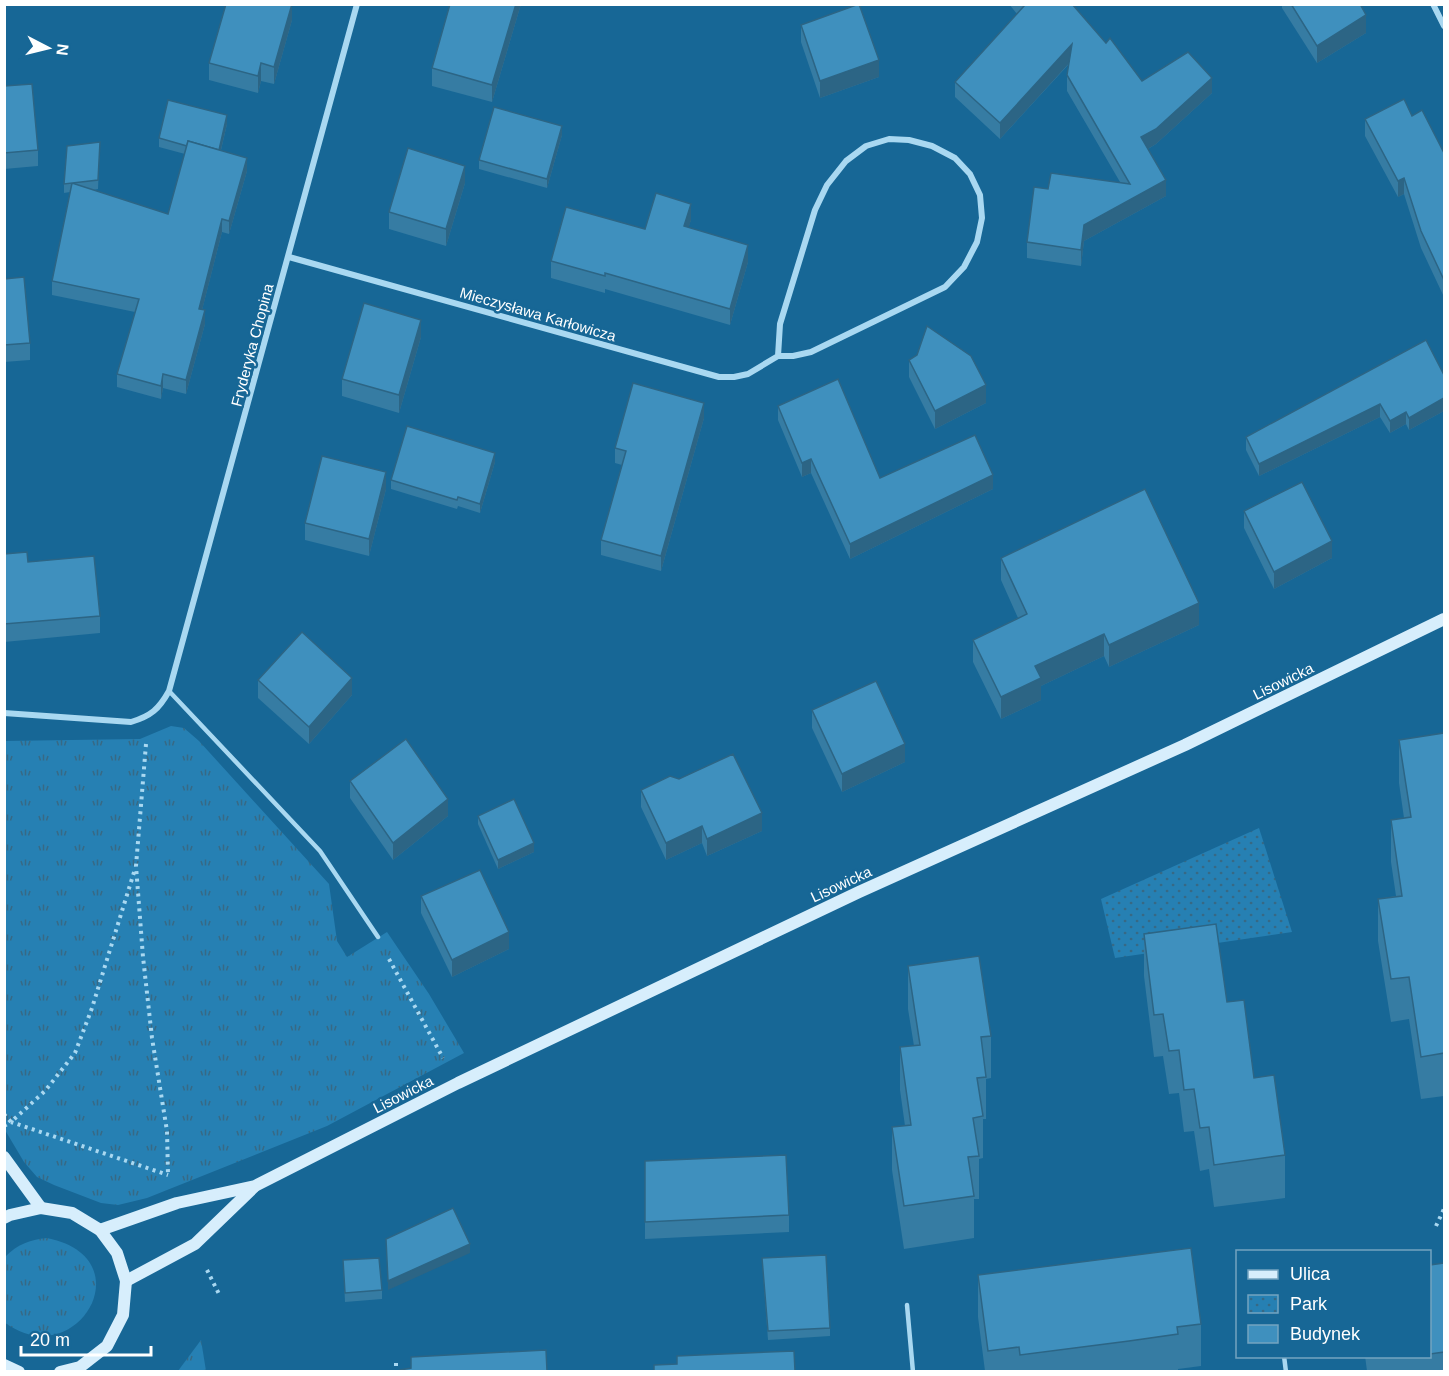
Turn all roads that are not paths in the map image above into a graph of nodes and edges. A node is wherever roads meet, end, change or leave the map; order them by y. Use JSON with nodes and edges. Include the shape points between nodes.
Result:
{"nodes":[{"id":1,"x":357,"y":4,"type":"edge"},
{"id":2,"x":1433,"y":4,"type":"edge"},
{"id":3,"x":1444,"y":26,"type":"edge"},
{"id":4,"x":289,"y":256,"type":"junction"},
{"id":5,"x":778,"y":356,"type":"junction"},
{"id":6,"x":1444,"y":619,"type":"edge"},
{"id":7,"x":169,"y":691,"type":"junction"},
{"id":8,"x":4,"y":713,"type":"edge"},
{"id":9,"x":378,"y":937,"type":"road end"},
{"id":10,"x":4,"y":1157,"type":"edge"},
{"id":11,"x":255,"y":1186,"type":"junction"},
{"id":12,"x":41,"y":1208,"type":"junction"},
{"id":13,"x":4,"y":1218,"type":"edge"},
{"id":14,"x":100,"y":1230,"type":"junction"},
{"id":15,"x":126,"y":1281,"type":"junction"},
{"id":16,"x":907,"y":1305,"type":"dead end"},
{"id":17,"x":4,"y":1365,"type":"edge"},
{"id":18,"x":19,"y":1371,"type":"edge"},
{"id":19,"x":60,"y":1371,"type":"edge"},
{"id":20,"x":913,"y":1371,"type":"edge"}],
"edges":[{"from":1,"to":4,"type":"street","name":"Fryderyka Chopina"},
{"from":2,"to":3,"type":"street"},
{"from":4,"to":5,"type":"street","name":"Mieczysława Karłowicza","via":[[718,377],[748,374]]},
{"from":4,"to":7,"type":"street","name":"Fryderyka Chopina"},
{"from":5,"to":5,"type":"street","name":"Mieczysława Karłowicza","via":[[811,352],[945,287],[964,267],[977,242],[982,218],[980,195],[970,174],[955,158],[932,146],[889,139],[866,146],[846,161],[827,184],[815,210],[780,324]]},
{"from":6,"to":11,"type":"main road","name":"Lisowicka","via":[[1185,745],[858,892],[458,1083]]},
{"from":7,"to":8,"type":"street","name":"Fryderyka Chopina","via":[[149,717],[131,722]]},
{"from":7,"to":9,"type":"lane","via":[[320,850]]},
{"from":10,"to":12,"type":"main road"},
{"from":11,"to":14,"type":"main road","name":"Lisowicka","via":[[177,1203]]},
{"from":11,"to":15,"type":"main road","name":"Lisowicka","via":[[195,1244]]},
{"from":12,"to":13,"type":"main road"},
{"from":12,"to":14,"type":"main road","via":[[72,1213]]},
{"from":14,"to":15,"type":"main road","via":[[117,1253]]},
{"from":15,"to":19,"type":"main road","via":[[123,1315],[107,1346],[80,1366]]},
{"from":16,"to":20,"type":"lane"},
{"from":17,"to":18,"type":"main road"}]}
